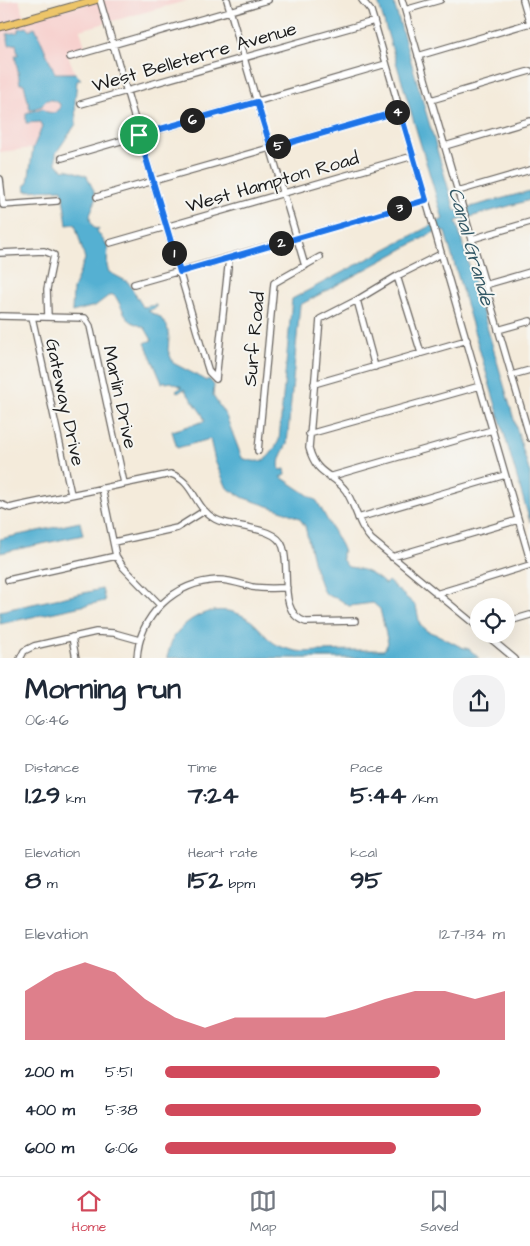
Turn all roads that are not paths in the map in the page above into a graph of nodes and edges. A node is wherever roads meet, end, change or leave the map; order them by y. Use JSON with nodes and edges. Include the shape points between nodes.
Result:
{"nodes":[{"id":1,"x":95,"y":0,"type":"edge"},
{"id":2,"x":100,"y":0,"type":"edge"},
{"id":3,"x":227,"y":0,"type":"edge"},
{"id":4,"x":268,"y":0,"type":"edge"},
{"id":5,"x":362,"y":0,"type":"edge"},
{"id":6,"x":402,"y":0,"type":"edge"},
{"id":7,"x":440,"y":0,"type":"edge"},
{"id":8,"x":523,"y":0,"type":"edge"},
{"id":9,"x":405,"y":10,"type":"junction"},
{"id":10,"x":230,"y":11,"type":"junction"},
{"id":11,"x":374,"y":21,"type":"junction"},
{"id":12,"x":530,"y":24,"type":"edge"},
{"id":13,"x":0,"y":27,"type":"edge"},
{"id":14,"x":113,"y":44,"type":"junction"},
{"id":15,"x":418,"y":56,"type":"junction"},
{"id":16,"x":70,"y":57,"type":"dead end"},
{"id":17,"x":244,"y":58,"type":"junction"},
{"id":18,"x":386,"y":64,"type":"junction"},
{"id":19,"x":530,"y":72,"type":"edge"},
{"id":20,"x":127,"y":90,"type":"junction"},
{"id":21,"x":431,"y":100,"type":"junction"},
{"id":22,"x":257,"y":102,"type":"junction"},
{"id":23,"x":81,"y":104,"type":"dead end"},
{"id":24,"x":400,"y":111,"type":"junction"},
{"id":25,"x":530,"y":120,"type":"edge"},
{"id":26,"x":139,"y":135,"type":"junction"},
{"id":27,"x":445,"y":146,"type":"junction"},
{"id":28,"x":271,"y":148,"type":"junction"},
{"id":29,"x":413,"y":156,"type":"junction"},
{"id":30,"x":62,"y":158,"type":"dead end"},
{"id":31,"x":530,"y":170,"type":"edge"},
{"id":32,"x":0,"y":179,"type":"edge"},
{"id":33,"x":154,"y":181,"type":"junction"},
{"id":34,"x":458,"y":191,"type":"junction"},
{"id":35,"x":1,"y":192,"type":"edge"},
{"id":36,"x":284,"y":193,"type":"junction"},
{"id":37,"x":97,"y":196,"type":"dead end"},
{"id":38,"x":426,"y":200,"type":"junction"},
{"id":39,"x":57,"y":201,"type":"dead end"},
{"id":40,"x":530,"y":222,"type":"edge"},
{"id":41,"x":166,"y":227,"type":"junction"},
{"id":42,"x":297,"y":238,"type":"junction"},
{"id":43,"x":472,"y":239,"type":"junction"},
{"id":44,"x":110,"y":242,"type":"dead end"},
{"id":45,"x":0,"y":253,"type":"edge"},
{"id":46,"x":442,"y":254,"type":"junction"},
{"id":47,"x":320,"y":257,"type":"dead end"},
{"id":48,"x":229,"y":258,"type":"junction"},
{"id":49,"x":305,"y":266,"type":"junction"},
{"id":50,"x":180,"y":272,"type":"junction"},
{"id":51,"x":530,"y":272,"type":"edge"},
{"id":52,"x":397,"y":276,"type":"junction"},
{"id":53,"x":134,"y":284,"type":"dead end"},
{"id":54,"x":485,"y":285,"type":"junction"},
{"id":55,"x":356,"y":300,"type":"junction"},
{"id":56,"x":0,"y":316,"type":"edge"},
{"id":57,"x":32,"y":317,"type":"junction"},
{"id":58,"x":48,"y":317,"type":"junction"},
{"id":59,"x":530,"y":321,"type":"edge"},
{"id":60,"x":498,"y":330,"type":"junction"},
{"id":61,"x":467,"y":340,"type":"junction"},
{"id":62,"x":421,"y":353,"type":"junction"},
{"id":63,"x":375,"y":367,"type":"junction"},
{"id":64,"x":530,"y":370,"type":"edge"},
{"id":65,"x":512,"y":375,"type":"junction"},
{"id":66,"x":314,"y":384,"type":"junction"},
{"id":67,"x":480,"y":386,"type":"junction"},
{"id":68,"x":527,"y":420,"type":"edge"},
{"id":69,"x":492,"y":430,"type":"junction"},
{"id":70,"x":310,"y":434,"type":"junction"},
{"id":71,"x":530,"y":438,"type":"edge"},
{"id":72,"x":258,"y":450,"type":"dead end"},
{"id":73,"x":505,"y":475,"type":"junction"},
{"id":74,"x":329,"y":477,"type":"junction"},
{"id":75,"x":124,"y":483,"type":"junction"},
{"id":76,"x":102,"y":488,"type":"junction"},
{"id":77,"x":71,"y":494,"type":"junction"},
{"id":78,"x":0,"y":504,"type":"edge"},
{"id":79,"x":204,"y":511,"type":"junction"},
{"id":80,"x":358,"y":518,"type":"junction"},
{"id":81,"x":518,"y":520,"type":"junction"},
{"id":82,"x":114,"y":542,"type":"junction"},
{"id":83,"x":116,"y":556,"type":"junction"},
{"id":84,"x":392,"y":557,"type":"junction"},
{"id":85,"x":530,"y":560,"type":"edge"},
{"id":86,"x":530,"y":566,"type":"edge"},
{"id":87,"x":8,"y":580,"type":"dead end"},
{"id":88,"x":287,"y":588,"type":"junction"},
{"id":89,"x":436,"y":594,"type":"junction"},
{"id":90,"x":160,"y":605,"type":"junction"},
{"id":91,"x":530,"y":615,"type":"edge"},
{"id":92,"x":515,"y":619,"type":"edge"},
{"id":93,"x":355,"y":621,"type":"dead end"},
{"id":94,"x":470,"y":621,"type":"edge"},
{"id":95,"x":72,"y":637,"type":"junction"},
{"id":96,"x":139,"y":640,"type":"junction"},
{"id":97,"x":496,"y":643,"type":"edge"},
{"id":98,"x":20,"y":658,"type":"edge"},
{"id":99,"x":76,"y":658,"type":"edge"},
{"id":100,"x":137,"y":658,"type":"edge"},
{"id":101,"x":515,"y":658,"type":"edge"}],
"edges":[{"from":1,"to":13,"type":"main road"},
{"from":2,"to":14,"type":"street"},
{"from":3,"to":10,"type":"street"},
{"from":4,"to":10,"type":"street"},
{"from":5,"to":11,"type":"street"},
{"from":6,"to":9,"type":"street"},
{"from":7,"to":9,"type":"street"},
{"from":8,"to":12,"type":"street"},
{"from":9,"to":15,"type":"street"},
{"from":10,"to":14,"type":"street"},
{"from":10,"to":17,"type":"street"},
{"from":11,"to":17,"type":"street","name":"West Belleterre Avenue"},
{"from":11,"to":18,"type":"street"},
{"from":12,"to":15,"type":"street"},
{"from":14,"to":16,"type":"street"},
{"from":14,"to":20,"type":"street"},
{"from":15,"to":21,"type":"street"},
{"from":17,"to":20,"type":"street","name":"West Belleterre Avenue"},
{"from":17,"to":22,"type":"street"},
{"from":18,"to":22,"type":"street"},
{"from":18,"to":24,"type":"street"},
{"from":19,"to":21,"type":"street"},
{"from":20,"to":23,"type":"street","name":"West Belleterre Avenue"},
{"from":20,"to":26,"type":"street"},
{"from":21,"to":27,"type":"street"},
{"from":22,"to":26,"type":"street"},
{"from":22,"to":28,"type":"street"},
{"from":24,"to":28,"type":"street"},
{"from":24,"to":29,"type":"street"},
{"from":25,"to":27,"type":"street"},
{"from":26,"to":30,"type":"street"},
{"from":26,"to":33,"type":"street"},
{"from":27,"to":34,"type":"street"},
{"from":28,"to":33,"type":"street"},
{"from":28,"to":36,"type":"street"},
{"from":29,"to":36,"type":"street","name":"West Hampton Road"},
{"from":29,"to":38,"type":"street"},
{"from":31,"to":34,"type":"street"},
{"from":32,"to":35,"type":"street"},
{"from":33,"to":37,"type":"street"},
{"from":33,"to":41,"type":"street"},
{"from":34,"to":43,"type":"street"},
{"from":35,"to":39,"type":"street","via":[[3,205]]},
{"from":36,"to":41,"type":"street","name":"West Hampton Road"},
{"from":36,"to":42,"type":"street"},
{"from":38,"to":42,"type":"street"},
{"from":38,"to":46,"type":"street"},
{"from":40,"to":43,"type":"street"},
{"from":41,"to":44,"type":"street","name":"West Hampton Road"},
{"from":41,"to":50,"type":"street"},
{"from":42,"to":48,"type":"street"},
{"from":42,"to":49,"type":"street"},
{"from":43,"to":54,"type":"street"},
{"from":45,"to":58,"type":"street","via":[[44,251],[54,255],[47,289]]},
{"from":46,"to":52,"type":"street"},
{"from":46,"to":61,"type":"street"},
{"from":47,"to":49,"type":"street","name":"Surf Road"},
{"from":48,"to":50,"type":"street"},
{"from":48,"to":50,"type":"street","via":[[216,379],[209,372]]},
{"from":49,"to":72,"type":"street","name":"Surf Road","via":[[274,283]]},
{"from":50,"to":53,"type":"street"},
{"from":51,"to":54,"type":"street"},
{"from":52,"to":55,"type":"street"},
{"from":52,"to":62,"type":"street"},
{"from":54,"to":60,"type":"street"},
{"from":55,"to":63,"type":"street"},
{"from":55,"to":66,"type":"street","via":[[320,319]]},
{"from":56,"to":57,"type":"street"},
{"from":57,"to":58,"type":"street"},
{"from":57,"to":77,"type":"street","name":"Gateway Drive"},
{"from":58,"to":75,"type":"street","name":"Marlin Drive","via":[[86,318],[90,326]]},
{"from":59,"to":60,"type":"street"},
{"from":60,"to":65,"type":"street"},
{"from":61,"to":62,"type":"street"},
{"from":61,"to":67,"type":"street"},
{"from":62,"to":63,"type":"street"},
{"from":63,"to":66,"type":"street"},
{"from":64,"to":65,"type":"street"},
{"from":65,"to":68,"type":"street"},
{"from":66,"to":70,"type":"street"},
{"from":67,"to":69,"type":"street"},
{"from":67,"to":70,"type":"street"},
{"from":68,"to":71,"type":"street"},
{"from":69,"to":73,"type":"street"},
{"from":69,"to":74,"type":"street"},
{"from":70,"to":74,"type":"street","via":[[309,448],[315,464]]},
{"from":73,"to":80,"type":"street"},
{"from":73,"to":81,"type":"street"},
{"from":74,"to":80,"type":"street","via":[[344,489]]},
{"from":75,"to":76,"type":"street"},
{"from":75,"to":79,"type":"street","via":[[164,474],[178,476],[189,486]]},
{"from":76,"to":77,"type":"street"},
{"from":76,"to":82,"type":"street"},
{"from":77,"to":78,"type":"street","via":[[10,508]]},
{"from":79,"to":82,"type":"street","via":[[177,528]]},
{"from":79,"to":88,"type":"street","via":[[226,523],[276,536],[284,547]]},
{"from":80,"to":84,"type":"street","via":[[365,533]]},
{"from":81,"to":84,"type":"street"},
{"from":81,"to":85,"type":"street"},
{"from":82,"to":83,"type":"street"},
{"from":83,"to":87,"type":"street"},
{"from":83,"to":90,"type":"street"},
{"from":84,"to":89,"type":"street"},
{"from":86,"to":89,"type":"street"},
{"from":88,"to":90,"type":"street","via":[[207,581],[182,589]]},
{"from":88,"to":93,"type":"street","via":[[290,610],[298,620]]},
{"from":89,"to":94,"type":"street"},
{"from":90,"to":96,"type":"street"},
{"from":91,"to":92,"type":"street"},
{"from":95,"to":96,"type":"street","via":[[107,632]]},
{"from":95,"to":98,"type":"street","via":[[28,648]]},
{"from":95,"to":99,"type":"street"},
{"from":96,"to":100,"type":"street"},
{"from":97,"to":101,"type":"street"}]}
